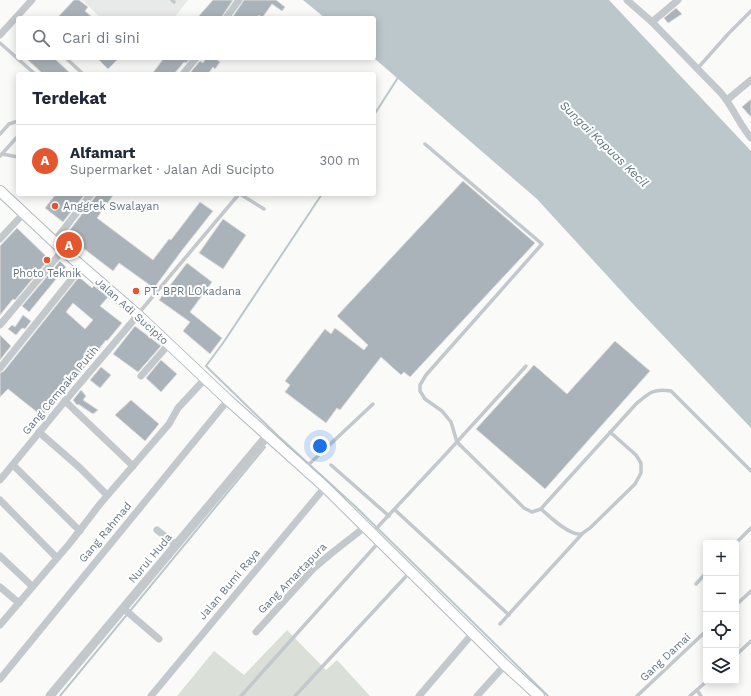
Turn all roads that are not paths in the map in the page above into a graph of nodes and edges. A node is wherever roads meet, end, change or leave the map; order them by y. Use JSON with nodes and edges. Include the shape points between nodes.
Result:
{"nodes":[{"id":1,"x":32,"y":0,"type":"edge"},
{"id":2,"x":239,"y":0,"type":"edge"},
{"id":3,"x":627,"y":0,"type":"edge"},
{"id":4,"x":678,"y":0,"type":"edge"},
{"id":5,"x":751,"y":11,"type":"edge"},
{"id":6,"x":22,"y":16,"type":"edge"},
{"id":7,"x":227,"y":16,"type":"edge"},
{"id":8,"x":16,"y":21,"type":"edge"},
{"id":9,"x":652,"y":22,"type":"junction"},
{"id":10,"x":0,"y":35,"type":"edge"},
{"id":11,"x":0,"y":43,"type":"edge"},
{"id":12,"x":16,"y":57,"type":"edge"},
{"id":13,"x":19,"y":60,"type":"edge"},
{"id":14,"x":68,"y":60,"type":"edge"},
{"id":15,"x":194,"y":60,"type":"edge"},
{"id":16,"x":697,"y":69,"type":"junction"},
{"id":17,"x":33,"y":72,"type":"edge"},
{"id":18,"x":81,"y":72,"type":"edge"},
{"id":19,"x":185,"y":72,"type":"edge"},
{"id":20,"x":751,"y":80,"type":"edge"},
{"id":21,"x":727,"y":100,"type":"junction"},
{"id":22,"x":16,"y":122,"type":"edge"},
{"id":23,"x":0,"y":134,"type":"edge"},
{"id":24,"x":16,"y":138,"type":"edge"},
{"id":25,"x":751,"y":138,"type":"edge"},
{"id":26,"x":425,"y":144,"type":"dead end"},
{"id":27,"x":1,"y":155,"type":"edge"},
{"id":28,"x":16,"y":157,"type":"edge"},
{"id":29,"x":0,"y":191,"type":"edge"},
{"id":30,"x":89,"y":196,"type":"edge"},
{"id":31,"x":238,"y":196,"type":"edge"},
{"id":32,"x":243,"y":196,"type":"edge"},
{"id":33,"x":264,"y":209,"type":"dead end"},
{"id":34,"x":24,"y":213,"type":"junction"},
{"id":35,"x":0,"y":239,"type":"edge"},
{"id":36,"x":54,"y":242,"type":"junction"},
{"id":37,"x":63,"y":250,"type":"junction"},
{"id":38,"x":82,"y":266,"type":"junction"},
{"id":39,"x":138,"y":315,"type":"junction"},
{"id":40,"x":0,"y":325,"type":"edge"},
{"id":41,"x":169,"y":344,"type":"junction"},
{"id":42,"x":526,"y":366,"type":"dead end"},
{"id":43,"x":0,"y":368,"type":"edge"},
{"id":44,"x":141,"y":376,"type":"dead end"},
{"id":45,"x":206,"y":379,"type":"junction"},
{"id":46,"x":228,"y":400,"type":"junction"},
{"id":47,"x":64,"y":401,"type":"junction"},
{"id":48,"x":373,"y":404,"type":"dead end"},
{"id":49,"x":39,"y":432,"type":"junction"},
{"id":50,"x":610,"y":432,"type":"junction"},
{"id":51,"x":268,"y":435,"type":"junction"},
{"id":52,"x":457,"y":442,"type":"junction"},
{"id":53,"x":13,"y":465,"type":"junction"},
{"id":54,"x":331,"y":465,"type":"dead end"},
{"id":55,"x":133,"y":466,"type":"junction"},
{"id":56,"x":306,"y":467,"type":"dead end"},
{"id":57,"x":751,"y":471,"type":"edge"},
{"id":58,"x":0,"y":480,"type":"edge"},
{"id":59,"x":325,"y":487,"type":"junction"},
{"id":60,"x":107,"y":495,"type":"junction"},
{"id":61,"x":0,"y":500,"type":"edge"},
{"id":62,"x":540,"y":509,"type":"junction"},
{"id":63,"x":395,"y":510,"type":"junction"},
{"id":64,"x":389,"y":516,"type":"junction"},
{"id":65,"x":751,"y":528,"type":"edge"},
{"id":66,"x":157,"y":530,"type":"dead end"},
{"id":67,"x":370,"y":530,"type":"junction"},
{"id":68,"x":80,"y":531,"type":"junction"},
{"id":69,"x":582,"y":534,"type":"junction"},
{"id":70,"x":739,"y":540,"type":"edge"},
{"id":71,"x":380,"y":541,"type":"junction"},
{"id":72,"x":176,"y":545,"type":"junction"},
{"id":73,"x":0,"y":556,"type":"edge"},
{"id":74,"x":57,"y":558,"type":"junction"},
{"id":75,"x":411,"y":571,"type":"junction"},
{"id":76,"x":703,"y":576,"type":"edge"},
{"id":77,"x":696,"y":584,"type":"dead end"},
{"id":78,"x":32,"y":586,"type":"junction"},
{"id":79,"x":0,"y":587,"type":"edge"},
{"id":80,"x":751,"y":591,"type":"edge"},
{"id":81,"x":739,"y":602,"type":"edge"},
{"id":82,"x":19,"y":603,"type":"junction"},
{"id":83,"x":123,"y":608,"type":"junction"},
{"id":84,"x":509,"y":615,"type":"junction"},
{"id":85,"x":500,"y":624,"type":"dead end"},
{"id":86,"x":0,"y":625,"type":"edge"},
{"id":87,"x":256,"y":632,"type":"dead end"},
{"id":88,"x":473,"y":633,"type":"junction"},
{"id":89,"x":703,"y":634,"type":"edge"},
{"id":90,"x":159,"y":639,"type":"dead end"},
{"id":91,"x":751,"y":642,"type":"edge"},
{"id":92,"x":739,"y":652,"type":"edge"},
{"id":93,"x":505,"y":665,"type":"junction"},
{"id":94,"x":0,"y":679,"type":"edge"},
{"id":95,"x":703,"y":684,"type":"edge"},
{"id":96,"x":696,"y":690,"type":"junction"},
{"id":97,"x":50,"y":696,"type":"edge"},
{"id":98,"x":151,"y":696,"type":"edge"},
{"id":99,"x":241,"y":696,"type":"edge"},
{"id":100,"x":295,"y":696,"type":"edge"},
{"id":101,"x":419,"y":696,"type":"edge"},
{"id":102,"x":477,"y":696,"type":"edge"},
{"id":103,"x":539,"y":696,"type":"edge"},
{"id":104,"x":637,"y":696,"type":"edge"},
{"id":105,"x":690,"y":696,"type":"edge"},
{"id":106,"x":701,"y":696,"type":"edge"}],
"edges":[{"from":1,"to":6,"type":"street"},
{"from":2,"to":7,"type":"street"},
{"from":3,"to":9,"type":"street"},
{"from":4,"to":9,"type":"street"},
{"from":5,"to":16,"type":"lane"},
{"from":8,"to":10,"type":"street"},
{"from":9,"to":16,"type":"street"},
{"from":11,"to":12,"type":"lane"},
{"from":13,"to":17,"type":"lane"},
{"from":14,"to":18,"type":"lane"},
{"from":15,"to":19,"type":"street"},
{"from":16,"to":21,"type":"street"},
{"from":20,"to":21,"type":"street"},
{"from":21,"to":25,"type":"street"},
{"from":22,"to":23,"type":"lane","via":[[9,124]]},
{"from":24,"to":27,"type":"lane"},
{"from":26,"to":52,"type":"lane","via":[[542,244],[426,375],[420,385],[420,391],[425,399],[442,411],[451,422]]},
{"from":27,"to":28,"type":"lane"},
{"from":29,"to":34,"type":"main road","name":"Jalan Adi Sucipto"},
{"from":30,"to":36,"type":"street"},
{"from":31,"to":39,"type":"lane"},
{"from":32,"to":33,"type":"lane"},
{"from":34,"to":35,"type":"street"},
{"from":34,"to":36,"type":"main road","name":"Jalan Adi Sucipto"},
{"from":36,"to":37,"type":"main road","name":"Jalan Adi Sucipto"},
{"from":37,"to":38,"type":"main road","name":"Jalan Adi Sucipto"},
{"from":37,"to":40,"type":"street"},
{"from":38,"to":39,"type":"main road","name":"Jalan Adi Sucipto"},
{"from":38,"to":43,"type":"street"},
{"from":39,"to":41,"type":"main road","name":"Jalan Adi Sucipto"},
{"from":39,"to":47,"type":"street","name":"Gang Cempaka Putih"},
{"from":41,"to":44,"type":"street"},
{"from":41,"to":45,"type":"main road","name":"Jalan Adi Sucipto"},
{"from":42,"to":52,"type":"lane"},
{"from":45,"to":46,"type":"main road","name":"Jalan Adi Sucipto"},
{"from":45,"to":55,"type":"street","via":[[178,408],[169,424]]},
{"from":46,"to":51,"type":"main road","name":"Jalan Adi Sucipto"},
{"from":46,"to":94,"type":"street","name":"Gang Rahmad"},
{"from":47,"to":49,"type":"street","name":"Gang Cempaka Putih"},
{"from":47,"to":55,"type":"street"},
{"from":48,"to":56,"type":"lane"},
{"from":49,"to":53,"type":"street","name":"Gang Cempaka Putih"},
{"from":49,"to":60,"type":"street"},
{"from":50,"to":57,"type":"lane","via":[[648,394],[659,389],[671,391]]},
{"from":50,"to":62,"type":"lane"},
{"from":50,"to":69,"type":"lane","via":[[636,455],[641,463],[641,472],[635,484]]},
{"from":51,"to":59,"type":"main road","name":"Jalan Adi Sucipto"},
{"from":51,"to":72,"type":"street","name":"Nurul Huda"},
{"from":52,"to":62,"type":"lane","via":[[524,508],[532,512]]},
{"from":52,"to":63,"type":"lane"},
{"from":53,"to":58,"type":"street","name":"Gang Cempaka Putih"},
{"from":53,"to":68,"type":"street"},
{"from":54,"to":64,"type":"lane"},
{"from":55,"to":60,"type":"street"},
{"from":59,"to":67,"type":"main road","name":"Jalan Adi Sucipto"},
{"from":59,"to":98,"type":"street","name":"Jalan Bumi Raya"},
{"from":60,"to":68,"type":"street"},
{"from":61,"to":74,"type":"street"},
{"from":62,"to":69,"type":"lane","via":[[573,533]]},
{"from":63,"to":64,"type":"lane"},
{"from":63,"to":84,"type":"lane"},
{"from":64,"to":67,"type":"lane"},
{"from":65,"to":70,"type":"lane"},
{"from":66,"to":72,"type":"street"},
{"from":67,"to":71,"type":"main road","name":"Jalan Adi Sucipto"},
{"from":67,"to":87,"type":"street","name":"Gang Amartapura","via":[[333,552],[314,568]]},
{"from":68,"to":74,"type":"street"},
{"from":69,"to":84,"type":"lane"},
{"from":71,"to":75,"type":"main road","name":"Jalan Adi Sucipto"},
{"from":71,"to":99,"type":"lane"},
{"from":72,"to":83,"type":"street","name":"Nurul Huda"},
{"from":73,"to":78,"type":"street"},
{"from":74,"to":78,"type":"street"},
{"from":75,"to":88,"type":"main road","name":"Jalan Adi Sucipto"},
{"from":75,"to":100,"type":"lane"},
{"from":76,"to":77,"type":"lane"},
{"from":78,"to":82,"type":"street"},
{"from":79,"to":82,"type":"street"},
{"from":80,"to":81,"type":"lane"},
{"from":82,"to":86,"type":"street"},
{"from":83,"to":90,"type":"street"},
{"from":83,"to":97,"type":"street","name":"Nurul Huda"},
{"from":84,"to":85,"type":"lane"},
{"from":88,"to":93,"type":"main road","name":"Jalan Adi Sucipto"},
{"from":88,"to":101,"type":"street"},
{"from":89,"to":104,"type":"lane","name":"Gang Damai"},
{"from":91,"to":92,"type":"lane"},
{"from":93,"to":102,"type":"street"},
{"from":93,"to":103,"type":"main road","name":"Jalan Adi Sucipto"},
{"from":95,"to":96,"type":"lane"},
{"from":96,"to":105,"type":"lane"},
{"from":96,"to":106,"type":"lane"}]}
